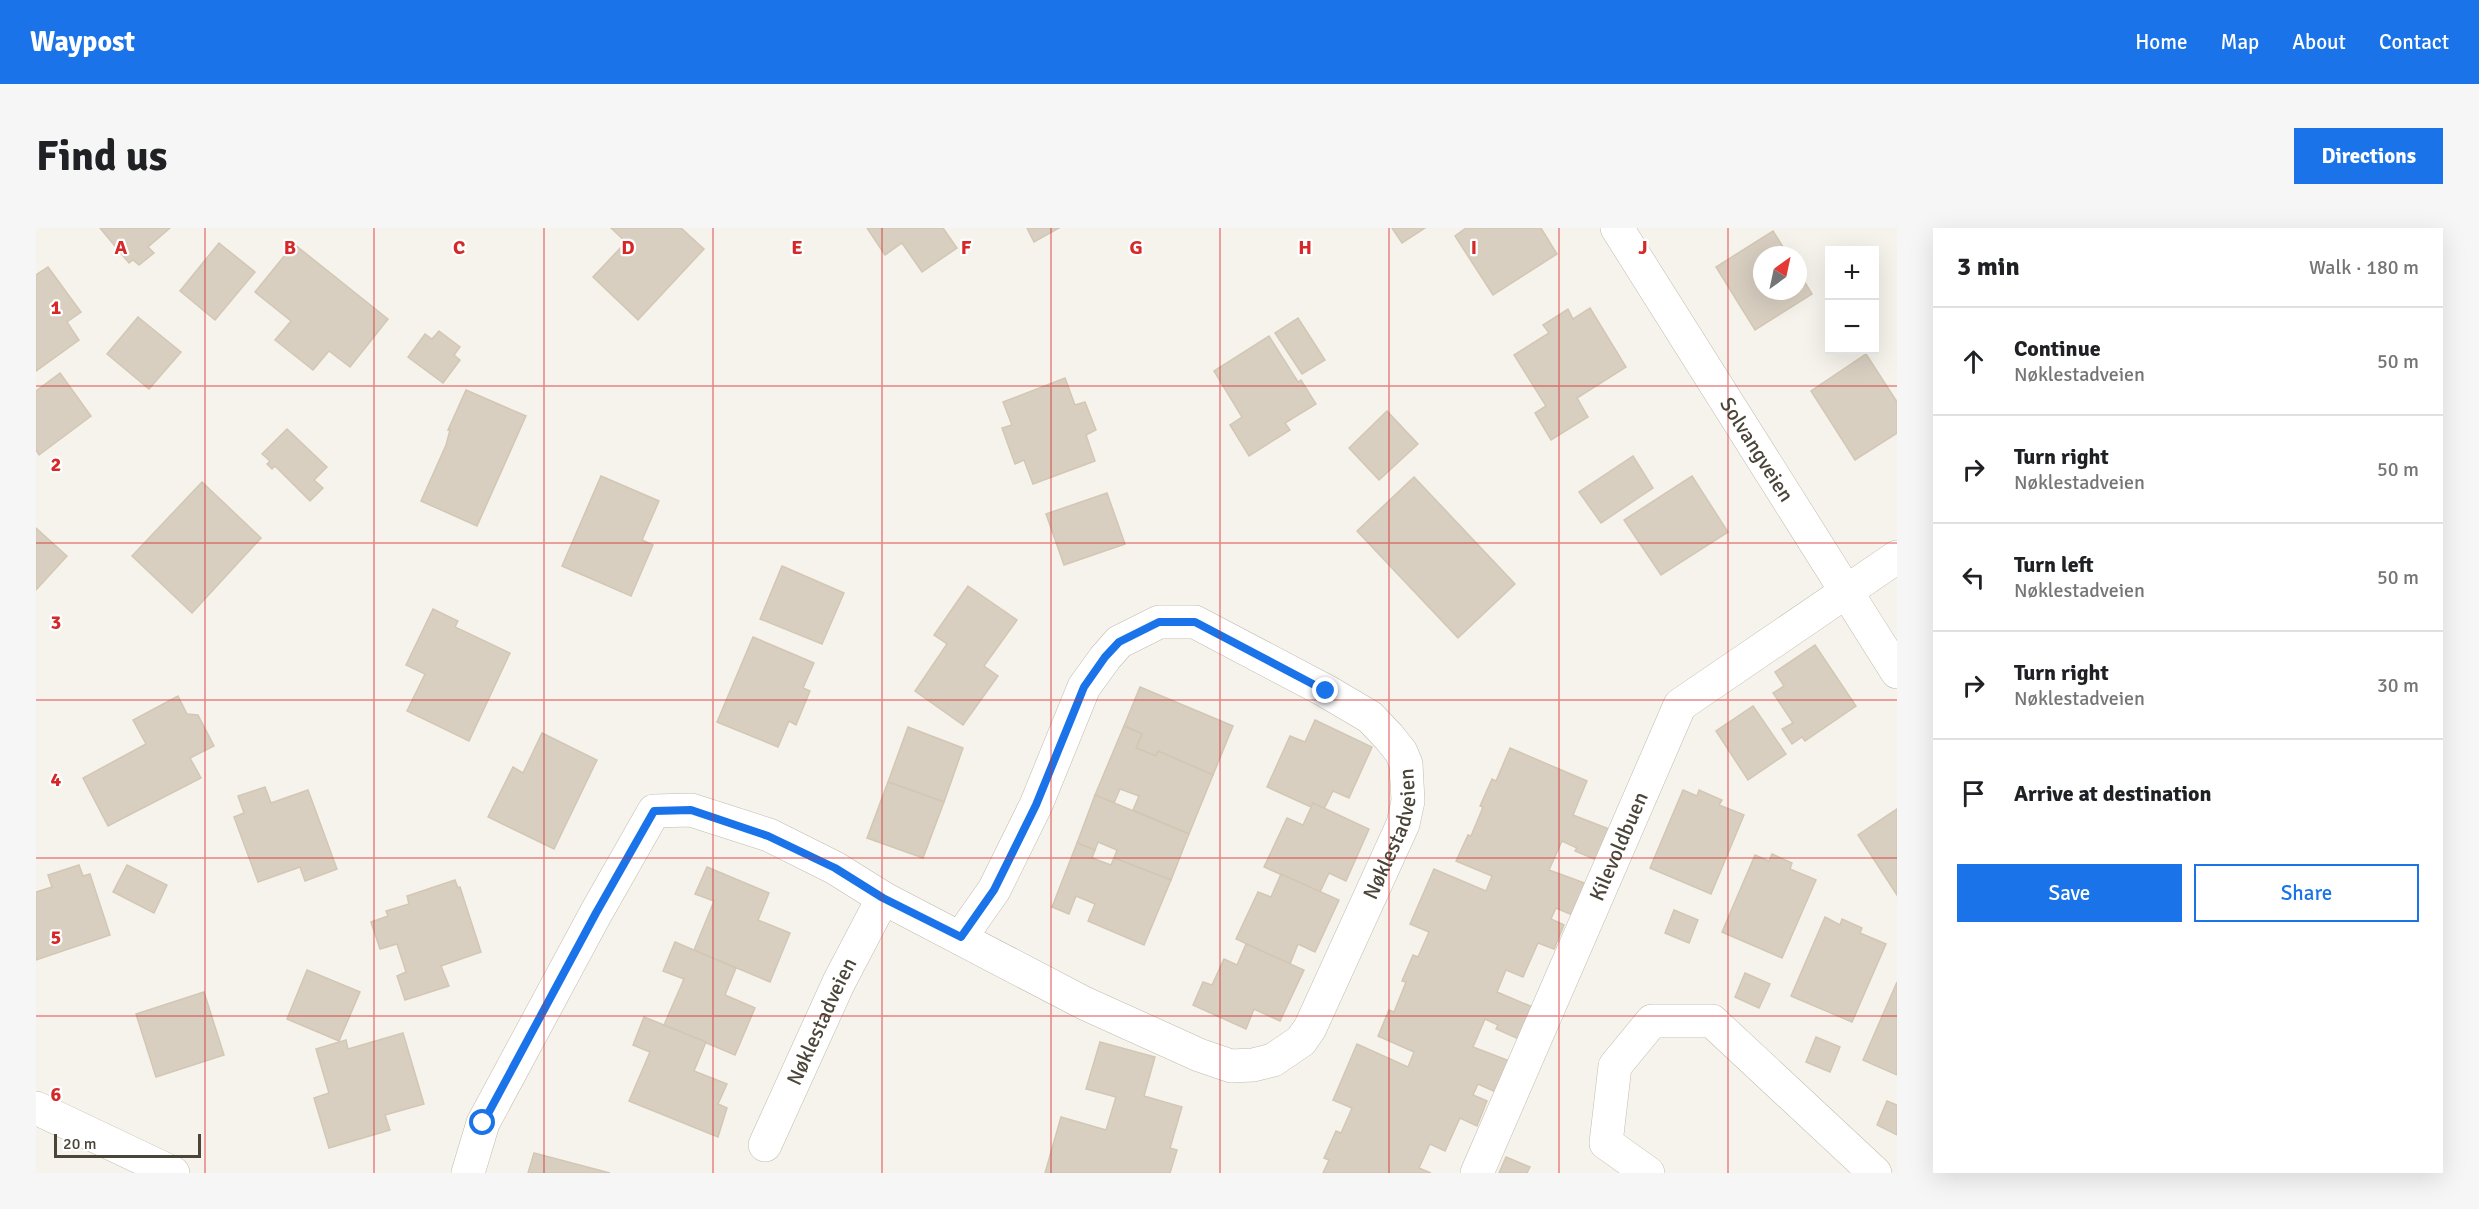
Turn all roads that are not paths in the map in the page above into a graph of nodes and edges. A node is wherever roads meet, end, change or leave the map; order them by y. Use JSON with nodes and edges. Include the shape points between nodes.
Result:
{"nodes":[{"id":1,"x":1617,"y":228,"type":"edge"},
{"id":2,"x":1897,"y":556,"type":"edge"},
{"id":3,"x":1845,"y":591,"type":"junction"},
{"id":4,"x":1897,"y":672,"type":"edge"},
{"id":5,"x":883,"y":898,"type":"junction"},
{"id":6,"x":961,"y":937,"type":"junction"},
{"id":7,"x":36,"y":1108,"type":"edge"},
{"id":8,"x":765,"y":1145,"type":"dead end"},
{"id":9,"x":173,"y":1173,"type":"edge"},
{"id":10,"x":468,"y":1173,"type":"edge"},
{"id":11,"x":1477,"y":1173,"type":"edge"},
{"id":12,"x":1648,"y":1173,"type":"edge"},
{"id":13,"x":1875,"y":1173,"type":"edge"}],
"edges":[{"from":1,"to":3,"type":"street","name":"Solvangveien"},
{"from":2,"to":3,"type":"street","name":"Kilevoldbuen"},
{"from":3,"to":4,"type":"street","name":"Solvangveien"},
{"from":3,"to":11,"type":"street","name":"Kilevoldbuen","via":[[1680,705]]},
{"from":5,"to":6,"type":"street","name":"Nøklestadveien"},
{"from":5,"to":8,"type":"street","name":"Nøklestadveien","via":[[839,982]]},
{"from":5,"to":10,"type":"street","name":"Nøklestadveien","via":[[835,868],[768,836],[691,810],[654,811],[483,1123]]},
{"from":6,"to":6,"type":"street","name":"Nøklestadveien","via":[[1084,1003],[1199,1055],[1231,1066],[1273,1060],[1301,1041],[1310,1028],[1403,824],[1408,801],[1406,764],[1401,752],[1370,717],[1326,691],[1195,622],[1159,622],[1119,642],[1084,687],[1036,805],[994,890]]},
{"from":7,"to":9,"type":"street"},
{"from":12,"to":13,"type":"street","via":[[1606,1143],[1615,1066],[1652,1021],[1712,1021]]}]}
